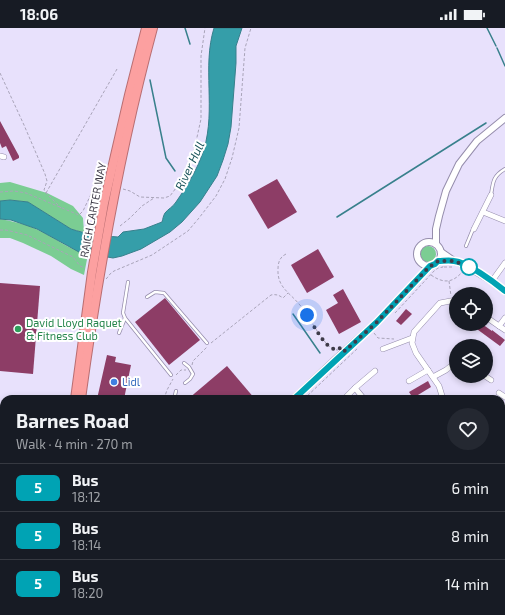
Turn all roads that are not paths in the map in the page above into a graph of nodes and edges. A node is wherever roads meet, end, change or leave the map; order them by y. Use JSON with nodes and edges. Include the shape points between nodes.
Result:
{"nodes":[{"id":1,"x":146,"y":28,"type":"edge"},
{"id":2,"x":153,"y":28,"type":"edge"},
{"id":3,"x":505,"y":118,"type":"edge"},
{"id":4,"x":505,"y":169,"type":"edge"},
{"id":5,"x":491,"y":195,"type":"joint"},
{"id":6,"x":483,"y":212,"type":"junction"},
{"id":7,"x":505,"y":222,"type":"edge"},
{"id":8,"x":436,"y":229,"type":"junction"},
{"id":9,"x":474,"y":229,"type":"joint"},
{"id":10,"x":426,"y":242,"type":"junction"},
{"id":11,"x":436,"y":244,"type":"junction"},
{"id":12,"x":466,"y":246,"type":"dead end"},
{"id":13,"x":442,"y":259,"type":"junction"},
{"id":14,"x":422,"y":264,"type":"junction"},
{"id":15,"x":505,"y":264,"type":"edge"},
{"id":16,"x":430,"y":266,"type":"junction"},
{"id":17,"x":417,"y":280,"type":"junction"},
{"id":18,"x":492,"y":281,"type":"junction"},
{"id":19,"x":128,"y":282,"type":"dead end"},
{"id":20,"x":505,"y":291,"type":"edge"},
{"id":21,"x":147,"y":297,"type":"dead end"},
{"id":22,"x":449,"y":302,"type":"edge"},
{"id":23,"x":125,"y":318,"type":"junction"},
{"id":24,"x":505,"y":318,"type":"edge"},
{"id":25,"x":493,"y":322,"type":"edge"},
{"id":26,"x":499,"y":326,"type":"junction"},
{"id":27,"x":505,"y":330,"type":"edge"},
{"id":28,"x":119,"y":333,"type":"dead end"},
{"id":29,"x":412,"y":338,"type":"junction"},
{"id":30,"x":207,"y":342,"type":"dead end"},
{"id":31,"x":383,"y":349,"type":"dead end"},
{"id":32,"x":184,"y":363,"type":"dead end"},
{"id":33,"x":449,"y":368,"type":"edge"},
{"id":34,"x":428,"y":370,"type":"junction"},
{"id":35,"x":375,"y":371,"type":"dead end"},
{"id":36,"x":171,"y":375,"type":"dead end"},
{"id":37,"x":433,"y":377,"type":"junction"},
{"id":38,"x":409,"y":381,"type":"dead end"},
{"id":39,"x":185,"y":383,"type":"dead end"},
{"id":40,"x":355,"y":388,"type":"junction"},
{"id":41,"x":176,"y":391,"type":"dead end"},
{"id":42,"x":499,"y":393,"type":"dead end"},
{"id":43,"x":75,"y":395,"type":"edge"},
{"id":44,"x":83,"y":395,"type":"edge"},
{"id":45,"x":175,"y":395,"type":"edge"},
{"id":46,"x":298,"y":395,"type":"edge"},
{"id":47,"x":348,"y":395,"type":"edge"},
{"id":48,"x":361,"y":395,"type":"edge"},
{"id":49,"x":442,"y":395,"type":"edge"},
{"id":50,"x":502,"y":395,"type":"edge"}],
"edges":[{"from":1,"to":43,"type":"highway","name":"RAICH CARTER WAY","via":[[90,271]]},
{"from":2,"to":44,"type":"highway","name":"RAICH CARTER WAY","via":[[114,198]]},
{"from":3,"to":8,"type":"street","via":[[477,141],[459,164],[446,191]]},
{"from":4,"to":5,"type":"lane","via":[[498,173],[493,181]]},
{"from":5,"to":6,"type":"street"},
{"from":6,"to":7,"type":"street"},
{"from":6,"to":9,"type":"street"},
{"from":8,"to":10,"type":"street"},
{"from":8,"to":11,"type":"street"},
{"from":9,"to":12,"type":"lane"},
{"from":10,"to":11,"type":"street","via":[[432,241]]},
{"from":10,"to":14,"type":"street","via":[[416,251],[417,258]]},
{"from":11,"to":13,"type":"street"},
{"from":13,"to":16,"type":"street"},
{"from":13,"to":18,"type":"street","via":[[464,264]]},
{"from":14,"to":16,"type":"street"},
{"from":14,"to":17,"type":"street"},
{"from":15,"to":18,"type":"street"},
{"from":16,"to":17,"type":"street"},
{"from":17,"to":46,"type":"street","via":[[377,322]]},
{"from":18,"to":20,"type":"street"},
{"from":19,"to":23,"type":"lane","via":[[123,313]]},
{"from":21,"to":30,"type":"lane","via":[[154,292],[164,293]]},
{"from":22,"to":29,"type":"street","via":[[440,303],[414,332]]},
{"from":23,"to":28,"type":"lane"},
{"from":23,"to":36,"type":"lane"},
{"from":24,"to":26,"type":"street"},
{"from":25,"to":26,"type":"street"},
{"from":26,"to":27,"type":"street"},
{"from":29,"to":31,"type":"street"},
{"from":29,"to":34,"type":"street","via":[[416,353]]},
{"from":32,"to":39,"type":"lane","via":[[193,374]]},
{"from":33,"to":37,"type":"street"},
{"from":34,"to":37,"type":"street"},
{"from":34,"to":38,"type":"street"},
{"from":35,"to":40,"type":"street"},
{"from":37,"to":49,"type":"street"},
{"from":40,"to":47,"type":"street"},
{"from":40,"to":48,"type":"street"},
{"from":41,"to":45,"type":"lane"},
{"from":42,"to":50,"type":"street"}]}
